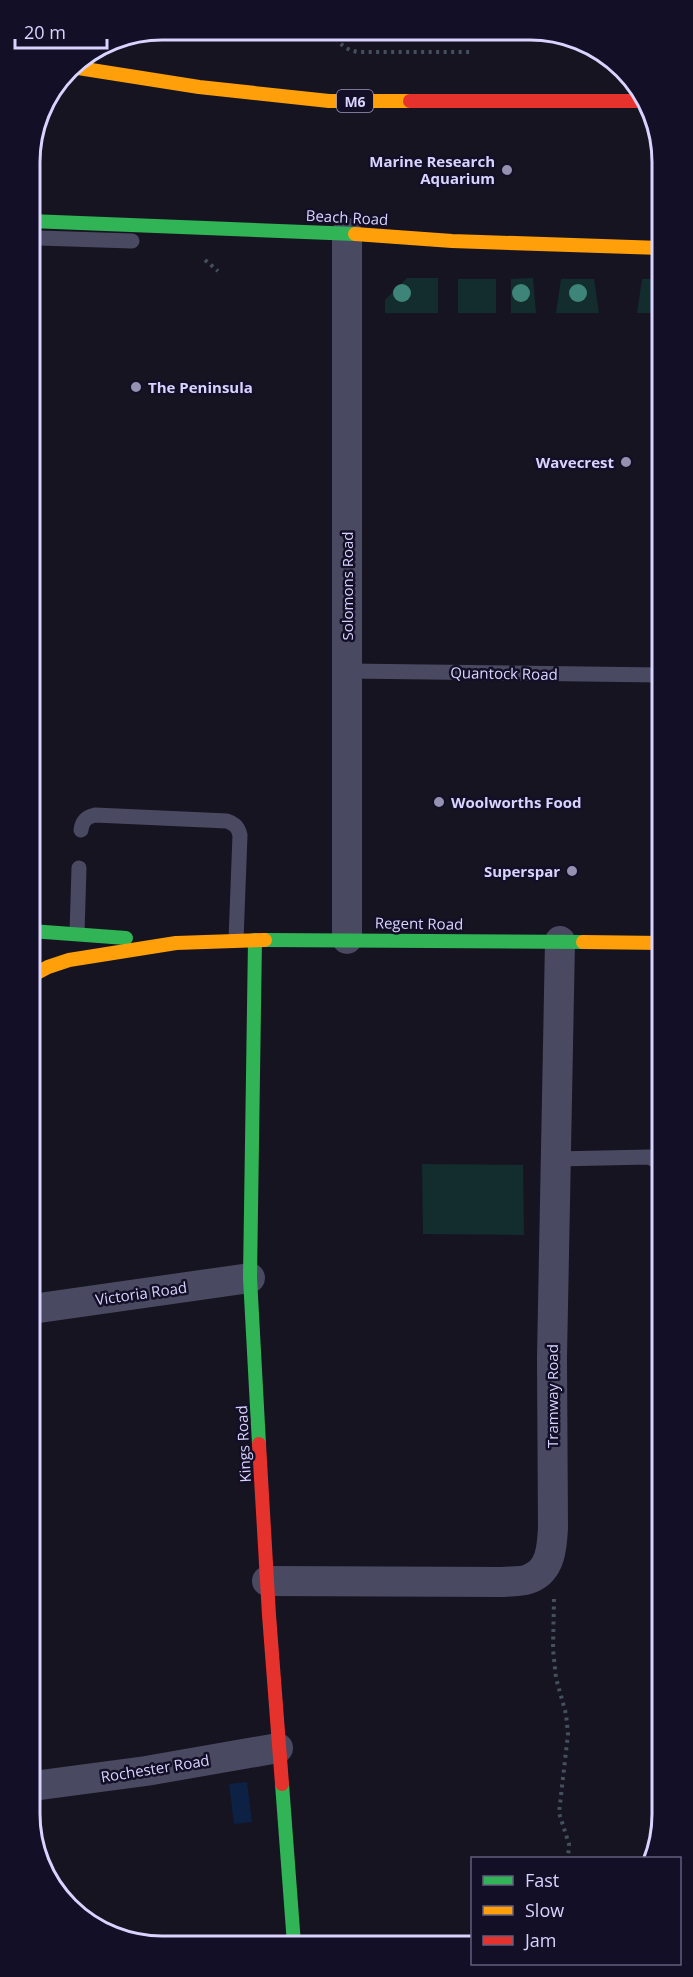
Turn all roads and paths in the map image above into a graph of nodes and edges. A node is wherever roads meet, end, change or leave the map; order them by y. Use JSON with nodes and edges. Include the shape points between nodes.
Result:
{"nodes":[{"id":1,"x":337,"y":40,"type":"edge"},
{"id":2,"x":471,"y":52,"type":"dead end"},
{"id":3,"x":85,"y":69,"type":"edge"},
{"id":4,"x":635,"y":101,"type":"edge"},
{"id":5,"x":41,"y":221,"type":"edge"},
{"id":6,"x":261,"y":229,"type":"junction"},
{"id":7,"x":347,"y":233,"type":"junction"},
{"id":8,"x":41,"y":237,"type":"edge"},
{"id":9,"x":152,"y":242,"type":"dead end"},
{"id":10,"x":217,"y":243,"type":"dead end"},
{"id":11,"x":652,"y":248,"type":"edge"},
{"id":12,"x":347,"y":671,"type":"junction"},
{"id":13,"x":652,"y":675,"type":"edge"},
{"id":14,"x":81,"y":830,"type":"dead end"},
{"id":15,"x":79,"y":868,"type":"dead end"},
{"id":16,"x":41,"y":931,"type":"edge"},
{"id":17,"x":77,"y":933,"type":"junction"},
{"id":18,"x":347,"y":939,"type":"junction"},
{"id":19,"x":236,"y":940,"type":"junction"},
{"id":20,"x":255,"y":940,"type":"junction"},
{"id":21,"x":560,"y":941,"type":"junction"},
{"id":22,"x":176,"y":943,"type":"junction"},
{"id":23,"x":652,"y":943,"type":"edge"},
{"id":24,"x":41,"y":971,"type":"edge"},
{"id":25,"x":652,"y":1158,"type":"edge"},
{"id":26,"x":555,"y":1159,"type":"junction"},
{"id":27,"x":250,"y":1278,"type":"junction"},
{"id":28,"x":40,"y":1308,"type":"edge"},
{"id":29,"x":541,"y":1572,"type":"junction"},
{"id":30,"x":267,"y":1581,"type":"junction"},
{"id":31,"x":278,"y":1748,"type":"junction"},
{"id":32,"x":40,"y":1785,"type":"edge"},
{"id":33,"x":568,"y":1857,"type":"edge"},
{"id":34,"x":293,"y":1936,"type":"edge"}],
"edges":[{"from":1,"to":2,"type":"path","via":[[358,52]]},
{"from":3,"to":4,"type":"main road","number":"M6","via":[[199,87],[328,100]]},
{"from":5,"to":6,"type":"main road","name":"Beach Road"},
{"from":6,"to":7,"type":"main road","name":"Beach Road"},
{"from":6,"to":10,"type":"lane","via":[[244,239]]},
{"from":7,"to":11,"type":"main road","name":"Beach Road"},
{"from":7,"to":12,"type":"street","name":"Solomons Road"},
{"from":8,"to":9,"type":"lane"},
{"from":12,"to":13,"type":"lane","name":"Quantock Road"},
{"from":12,"to":18,"type":"street","name":"Solomons Road"},
{"from":14,"to":19,"type":"lane","via":[[88,816],[95,815],[233,823],[240,835]]},
{"from":15,"to":17,"type":"lane"},
{"from":16,"to":17,"type":"main road","name":"Regent Road"},
{"from":17,"to":22,"type":"main road","name":"Regent Road"},
{"from":18,"to":20,"type":"main road","name":"Regent Road"},
{"from":18,"to":21,"type":"main road","name":"Regent Road"},
{"from":19,"to":20,"type":"main road","name":"Regent Road"},
{"from":19,"to":22,"type":"main road","name":"Regent Road"},
{"from":20,"to":27,"type":"main road","name":"Kings Road"},
{"from":21,"to":23,"type":"main road","name":"Regent Road"},
{"from":21,"to":26,"type":"street","name":"Tramway Road"},
{"from":22,"to":24,"type":"main road","name":"Regent Road","via":[[69,960]]},
{"from":25,"to":26,"type":"lane"},
{"from":26,"to":29,"type":"street","name":"Tramway Road","via":[[553,1528],[552,1546]]},
{"from":27,"to":28,"type":"street","name":"Victoria Road"},
{"from":27,"to":30,"type":"main road","name":"Kings Road"},
{"from":29,"to":30,"type":"street","via":[[531,1579],[503,1582]]},
{"from":29,"to":33,"type":"path","via":[[554,1599],[556,1678],[568,1734],[559,1813]]},
{"from":30,"to":31,"type":"main road","name":"Kings Road"},
{"from":31,"to":32,"type":"street","name":"Rochester Road"},
{"from":31,"to":34,"type":"main road","name":"Kings Road"}]}
